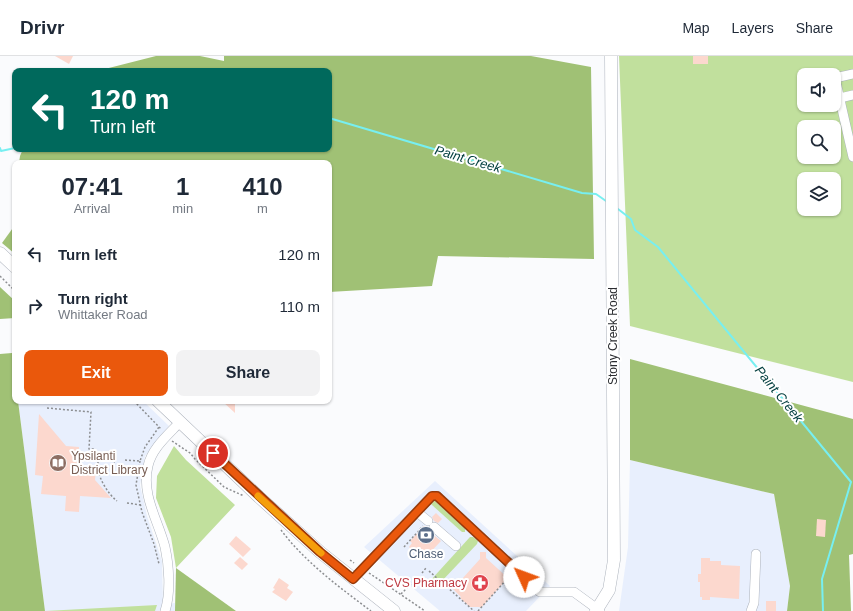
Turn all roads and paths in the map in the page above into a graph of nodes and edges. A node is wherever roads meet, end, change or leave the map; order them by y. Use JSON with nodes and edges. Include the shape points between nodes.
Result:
{"nodes":[{"id":1,"x":611,"y":56,"type":"edge"},
{"id":2,"x":853,"y":74,"type":"edge"},
{"id":3,"x":841,"y":77,"type":"edge"},
{"id":4,"x":853,"y":95,"type":"edge"},
{"id":5,"x":841,"y":98,"type":"edge"},
{"id":6,"x":841,"y":100,"type":"edge"},
{"id":7,"x":849,"y":116,"type":"edge"},
{"id":8,"x":851,"y":136,"type":"edge"},
{"id":9,"x":853,"y":156,"type":"edge"},
{"id":10,"x":0,"y":253,"type":"edge"},
{"id":11,"x":12,"y":264,"type":"edge"},
{"id":12,"x":0,"y":276,"type":"edge"},
{"id":13,"x":12,"y":288,"type":"edge"},
{"id":14,"x":137,"y":404,"type":"edge"},
{"id":15,"x":161,"y":404,"type":"edge"},
{"id":16,"x":47,"y":408,"type":"dead end"},
{"id":17,"x":180,"y":422,"type":"junction"},
{"id":18,"x":159,"y":427,"type":"junction"},
{"id":19,"x":161,"y":429,"type":"dead end"},
{"id":20,"x":172,"y":441,"type":"dead end"},
{"id":21,"x":98,"y":458,"type":"junction"},
{"id":22,"x":125,"y":460,"type":"dead end"},
{"id":23,"x":140,"y":461,"type":"junction"},
{"id":24,"x":115,"y":462,"type":"dead end"},
{"id":25,"x":98,"y":469,"type":"junction"},
{"id":26,"x":95,"y":474,"type":"dead end"},
{"id":27,"x":246,"y":497,"type":"dead end"},
{"id":28,"x":117,"y":501,"type":"dead end"},
{"id":29,"x":127,"y":503,"type":"dead end"},
{"id":30,"x":141,"y":505,"type":"junction"},
{"id":31,"x":418,"y":512,"type":"junction"},
{"id":32,"x":429,"y":524,"type":"junction"},
{"id":33,"x":280,"y":530,"type":"dead end"},
{"id":34,"x":456,"y":546,"type":"dead end"},
{"id":35,"x":404,"y":547,"type":"dead end"},
{"id":36,"x":756,"y":554,"type":"dead end"},
{"id":37,"x":350,"y":560,"type":"dead end"},
{"id":38,"x":158,"y":561,"type":"dead end"},
{"id":39,"x":354,"y":563,"type":"dead end"},
{"id":40,"x":426,"y":568,"type":"dead end"},
{"id":41,"x":429,"y":571,"type":"dead end"},
{"id":42,"x":507,"y":572,"type":"dead end"},
{"id":43,"x":368,"y":573,"type":"dead end"},
{"id":44,"x":422,"y":573,"type":"dead end"},
{"id":45,"x":353,"y":579,"type":"junction"},
{"id":46,"x":416,"y":579,"type":"dead end"},
{"id":47,"x":401,"y":594,"type":"junction"},
{"id":48,"x":598,"y":610,"type":"edge"},
{"id":49,"x":166,"y":611,"type":"edge"},
{"id":50,"x":371,"y":611,"type":"edge"},
{"id":51,"x":394,"y":611,"type":"edge"},
{"id":52,"x":425,"y":611,"type":"edge"},
{"id":53,"x":474,"y":611,"type":"edge"},
{"id":54,"x":478,"y":611,"type":"edge"},
{"id":55,"x":751,"y":611,"type":"edge"}],
"edges":[{"from":1,"to":48,"type":"main road","name":"Stony Creek Road","via":[[614,560],[609,590]]},
{"from":2,"to":3,"type":"street"},
{"from":4,"to":5,"type":"street"},
{"from":6,"to":7,"type":"street"},
{"from":7,"to":8,"type":"street"},
{"from":8,"to":9,"type":"street"},
{"from":10,"to":11,"type":"main road"},
{"from":12,"to":13,"type":"path"},
{"from":14,"to":18,"type":"path"},
{"from":15,"to":17,"type":"main road"},
{"from":16,"to":21,"type":"path","via":[[91,412],[89,449],[95,449],[94,457]]},
{"from":17,"to":45,"type":"main road","via":[[298,532]]},
{"from":17,"to":49,"type":"street","via":[[156,448],[148,467],[148,498],[167,557]]},
{"from":18,"to":19,"type":"path"},
{"from":18,"to":23,"type":"path","via":[[145,447]]},
{"from":20,"to":27,"type":"path","via":[[190,453],[224,487]]},
{"from":21,"to":24,"type":"path","via":[[108,458]]},
{"from":21,"to":25,"type":"path"},
{"from":22,"to":23,"type":"path"},
{"from":23,"to":30,"type":"path","via":[[136,482]]},
{"from":25,"to":26,"type":"path"},
{"from":25,"to":28,"type":"path","via":[[105,487]]},
{"from":29,"to":30,"type":"path"},
{"from":30,"to":38,"type":"path"},
{"from":31,"to":32,"type":"street"},
{"from":31,"to":45,"type":"street"},
{"from":31,"to":48,"type":"street","via":[[432,496],[437,496],[540,592],[574,592]]},
{"from":32,"to":34,"type":"street"},
{"from":32,"to":35,"type":"path"},
{"from":33,"to":50,"type":"path","via":[[289,542],[322,572]]},
{"from":36,"to":55,"type":"street","via":[[754,603]]},
{"from":37,"to":39,"type":"path"},
{"from":40,"to":44,"type":"path"},
{"from":41,"to":53,"type":"path"},
{"from":42,"to":54,"type":"path","via":[[507,579]]},
{"from":43,"to":47,"type":"path"},
{"from":45,"to":51,"type":"main road"},
{"from":46,"to":47,"type":"path"},
{"from":47,"to":52,"type":"path"}]}
